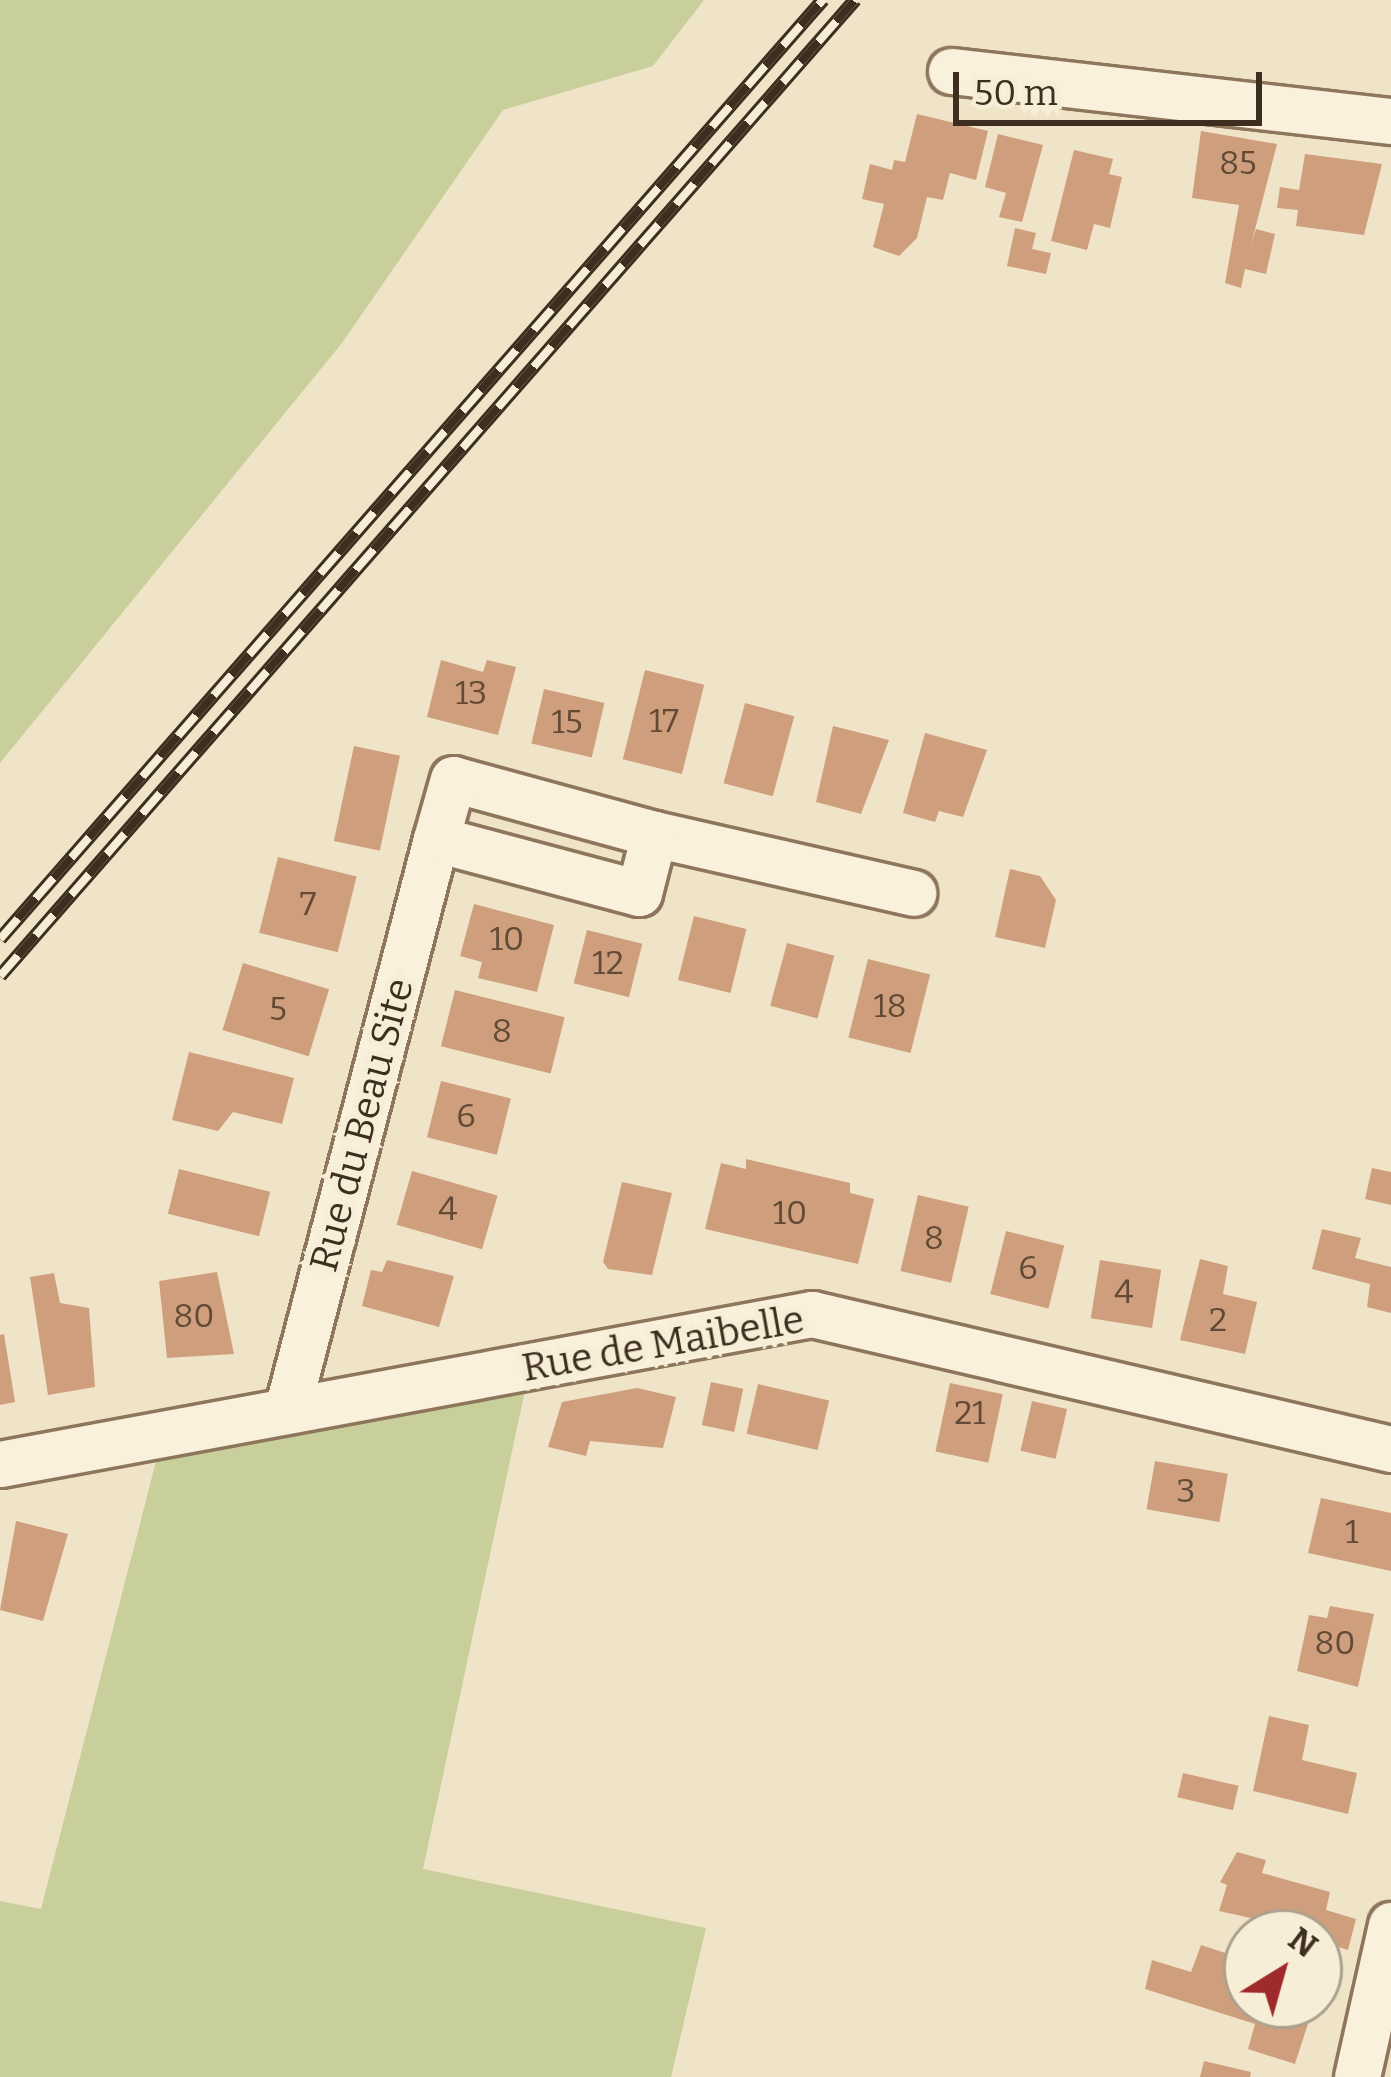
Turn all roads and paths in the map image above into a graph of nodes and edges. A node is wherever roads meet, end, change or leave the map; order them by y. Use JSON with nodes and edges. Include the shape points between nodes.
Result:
{"nodes":[{"id":1,"x":952,"y":71,"type":"dead end"},
{"id":2,"x":1391,"y":121,"type":"edge"},
{"id":3,"x":654,"y":834,"type":"junction"},
{"id":4,"x":436,"y":839,"type":"junction"},
{"id":5,"x":913,"y":893,"type":"dead end"},
{"id":6,"x":287,"y":1410,"type":"junction"},
{"id":7,"x":1391,"y":1449,"type":"edge"},
{"id":8,"x":0,"y":1464,"type":"edge"},
{"id":9,"x":1391,"y":1925,"type":"edge"},
{"id":10,"x":1357,"y":2077,"type":"edge"}],
"edges":[{"from":1,"to":2,"type":"street"},
{"from":3,"to":4,"type":"street","name":"Rue du Beau Site","via":[[453,779]]},
{"from":3,"to":4,"type":"street","via":[[639,893]]},
{"from":3,"to":5,"type":"street","name":"Rue du Beau Site"},
{"from":4,"to":6,"type":"street","name":"Rue du Beau Site"},
{"from":6,"to":7,"type":"street","name":"Rue de Maibelle","via":[[812,1314]]},
{"from":6,"to":8,"type":"street","name":"Rue de Maibelle"},
{"from":9,"to":10,"type":"street"}]}
